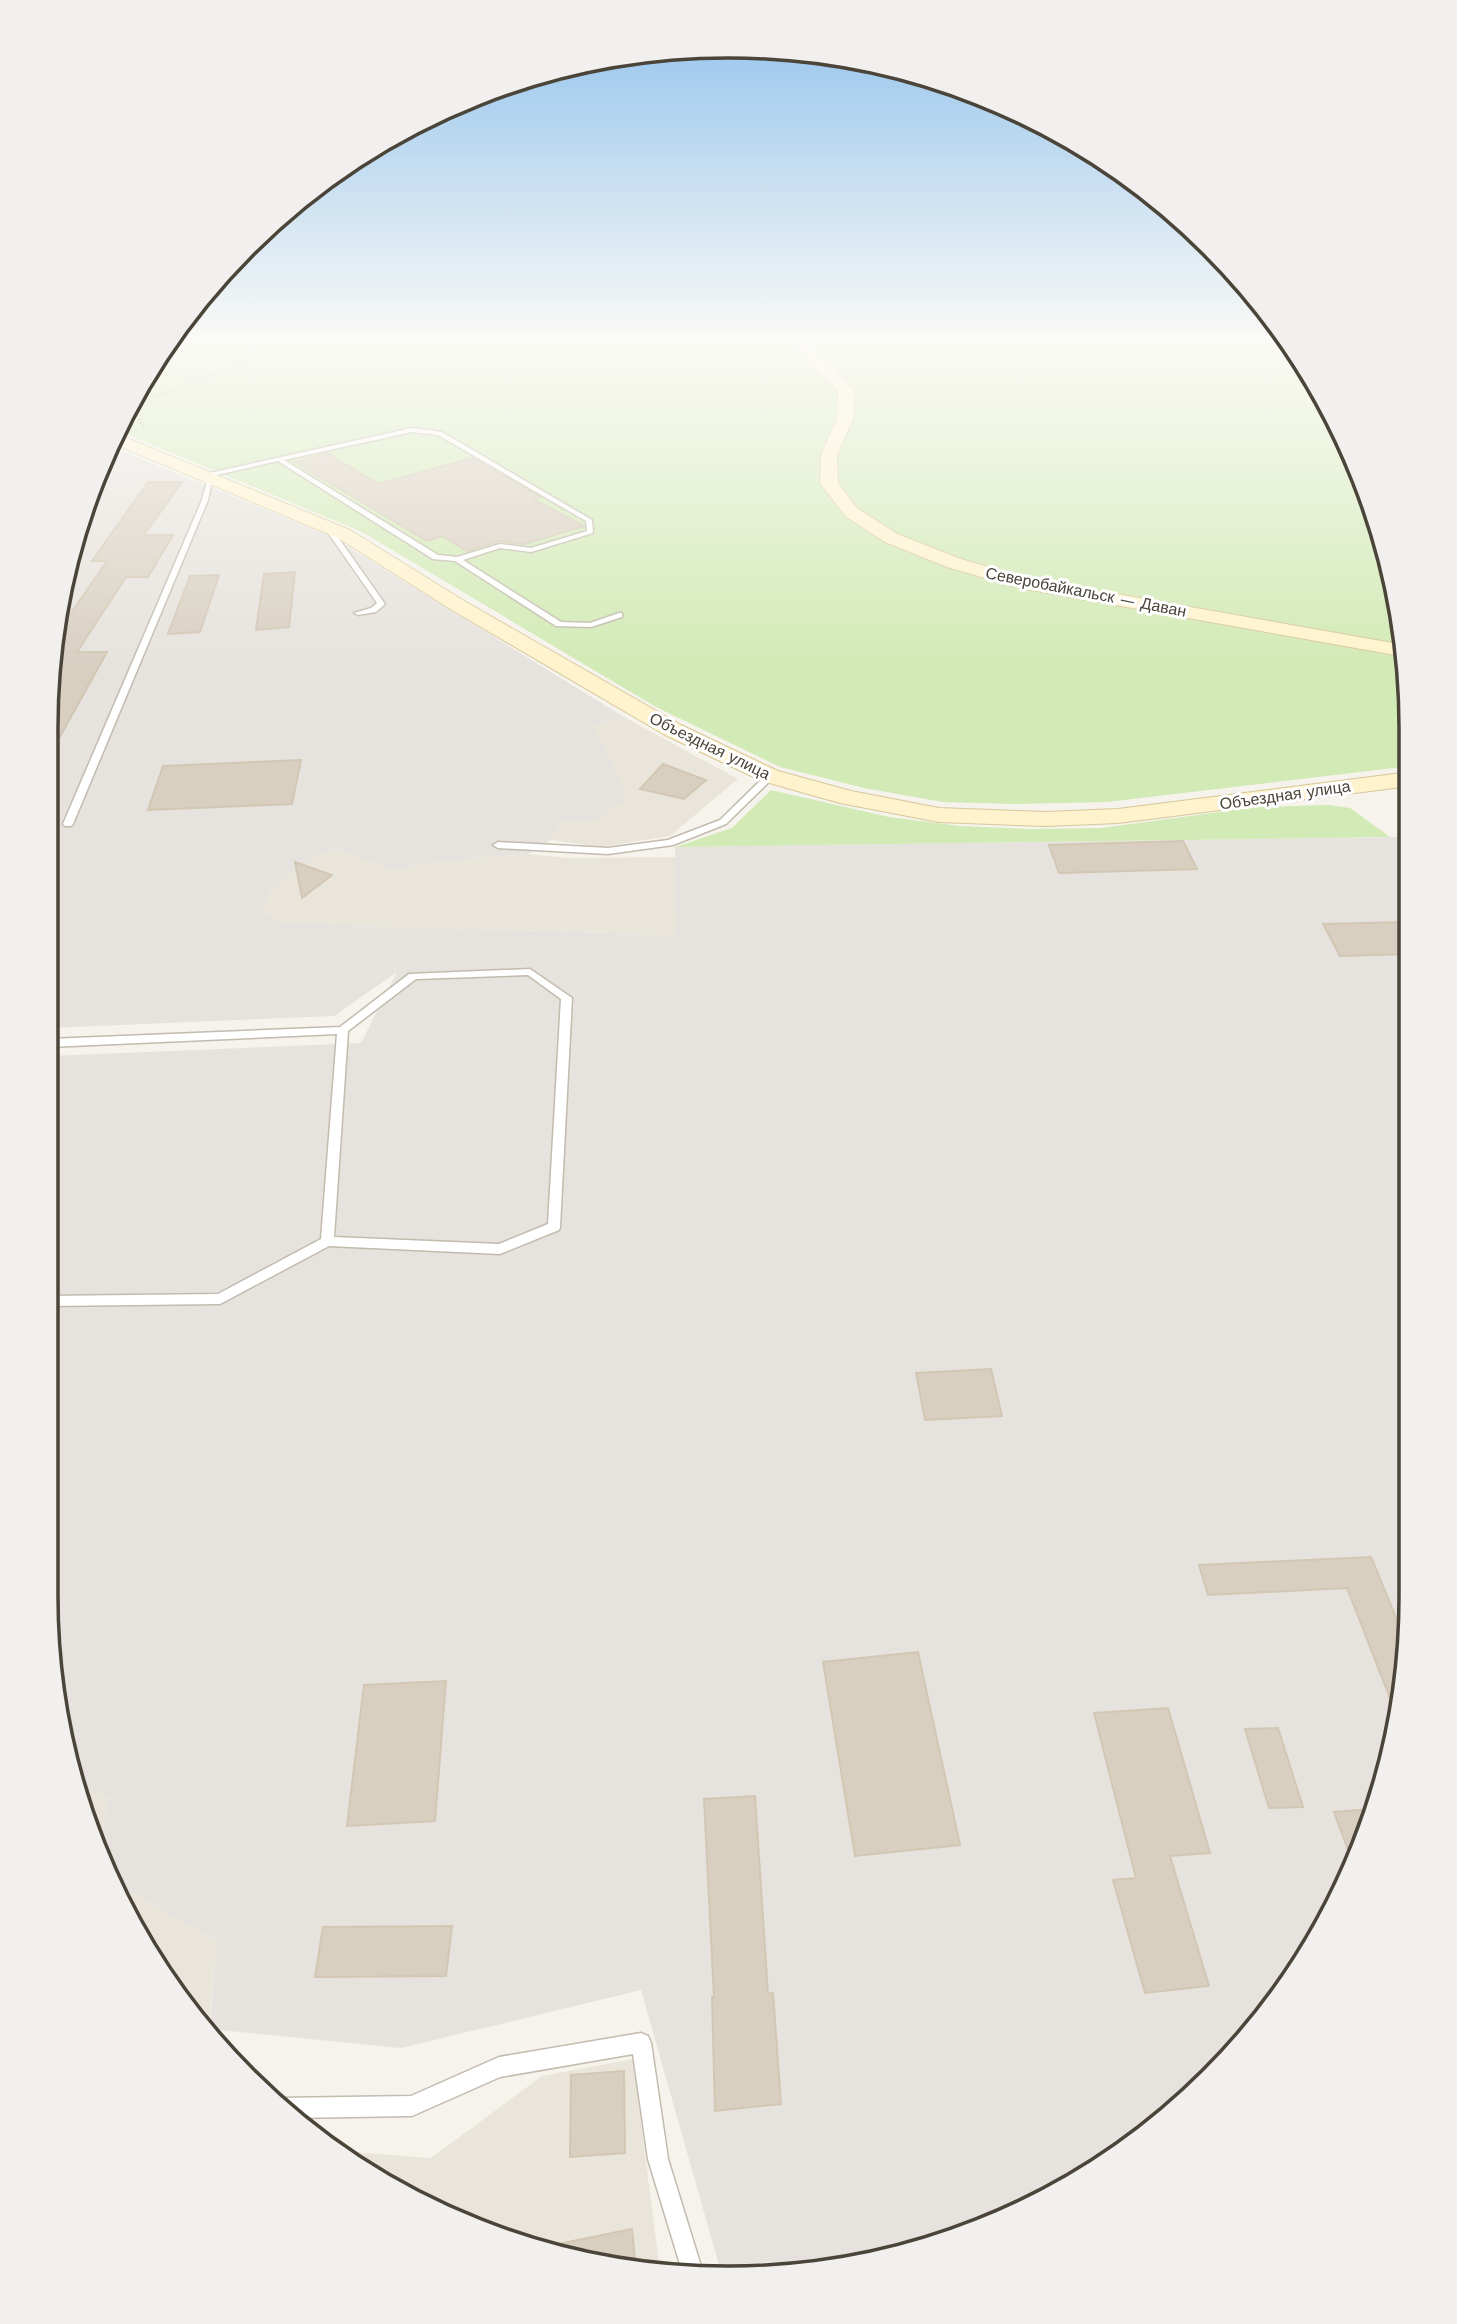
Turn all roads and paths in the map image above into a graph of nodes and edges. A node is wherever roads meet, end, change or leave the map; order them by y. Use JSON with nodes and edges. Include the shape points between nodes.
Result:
{"nodes":[{"id":1,"x":150,"y":452,"type":"edge"},
{"id":2,"x":317,"y":452,"type":"edge"},
{"id":3,"x":473,"y":452,"type":"edge"},
{"id":4,"x":830,"y":452,"type":"edge"},
{"id":5,"x":281,"y":461,"type":"junction"},
{"id":6,"x":209,"y":476,"type":"junction"},
{"id":7,"x":328,"y":527,"type":"junction"},
{"id":8,"x":457,"y":559,"type":"junction"},
{"id":9,"x":358,"y":613,"type":"dead end"},
{"id":10,"x":619,"y":615,"type":"dead end"},
{"id":11,"x":1395,"y":649,"type":"edge"},
{"id":12,"x":770,"y":776,"type":"junction"},
{"id":13,"x":1399,"y":780,"type":"edge"},
{"id":14,"x":68,"y":824,"type":"dead end"},
{"id":15,"x":498,"y":845,"type":"dead end"},
{"id":16,"x":343,"y":1030,"type":"junction"},
{"id":17,"x":58,"y":1043,"type":"edge"},
{"id":18,"x":327,"y":1241,"type":"junction"},
{"id":19,"x":58,"y":1301,"type":"edge"},
{"id":20,"x":295,"y":2108,"type":"edge"},
{"id":21,"x":691,"y":2265,"type":"edge"}],
"edges":[{"from":1,"to":6,"type":"street","name":"Объездная улица"},
{"from":2,"to":5,"type":"lane"},
{"from":3,"to":8,"type":"lane","via":[[589,520],[591,531],[531,550],[500,546]]},
{"from":4,"to":11,"type":"street","name":"Северобайкальск — Даван","via":[[829,483],[851,512],[891,538],[954,563],[1020,582]]},
{"from":5,"to":6,"type":"lane"},
{"from":5,"to":8,"type":"lane","via":[[436,557]]},
{"from":6,"to":7,"type":"street","name":"Объездная улица"},
{"from":6,"to":14,"type":"lane","via":[[205,500]]},
{"from":7,"to":9,"type":"lane","via":[[381,604]]},
{"from":7,"to":12,"type":"street","name":"Объездная улица","via":[[603,691]]},
{"from":8,"to":10,"type":"lane","via":[[559,624],[590,625]]},
{"from":12,"to":13,"type":"street","name":"Объездная улица","via":[[848,798],[939,815],[1046,819],[1118,816]]},
{"from":12,"to":15,"type":"lane","via":[[723,822],[670,843],[608,852]]},
{"from":16,"to":17,"type":"lane"},
{"from":16,"to":18,"type":"lane"},
{"from":16,"to":18,"type":"lane","via":[[414,976],[530,972],[567,998],[554,1227],[500,1248]]},
{"from":18,"to":19,"type":"lane","via":[[220,1299]]},
{"from":20,"to":21,"type":"lane","via":[[412,2106],[499,2067],[641,2043],[658,2159]]}]}
